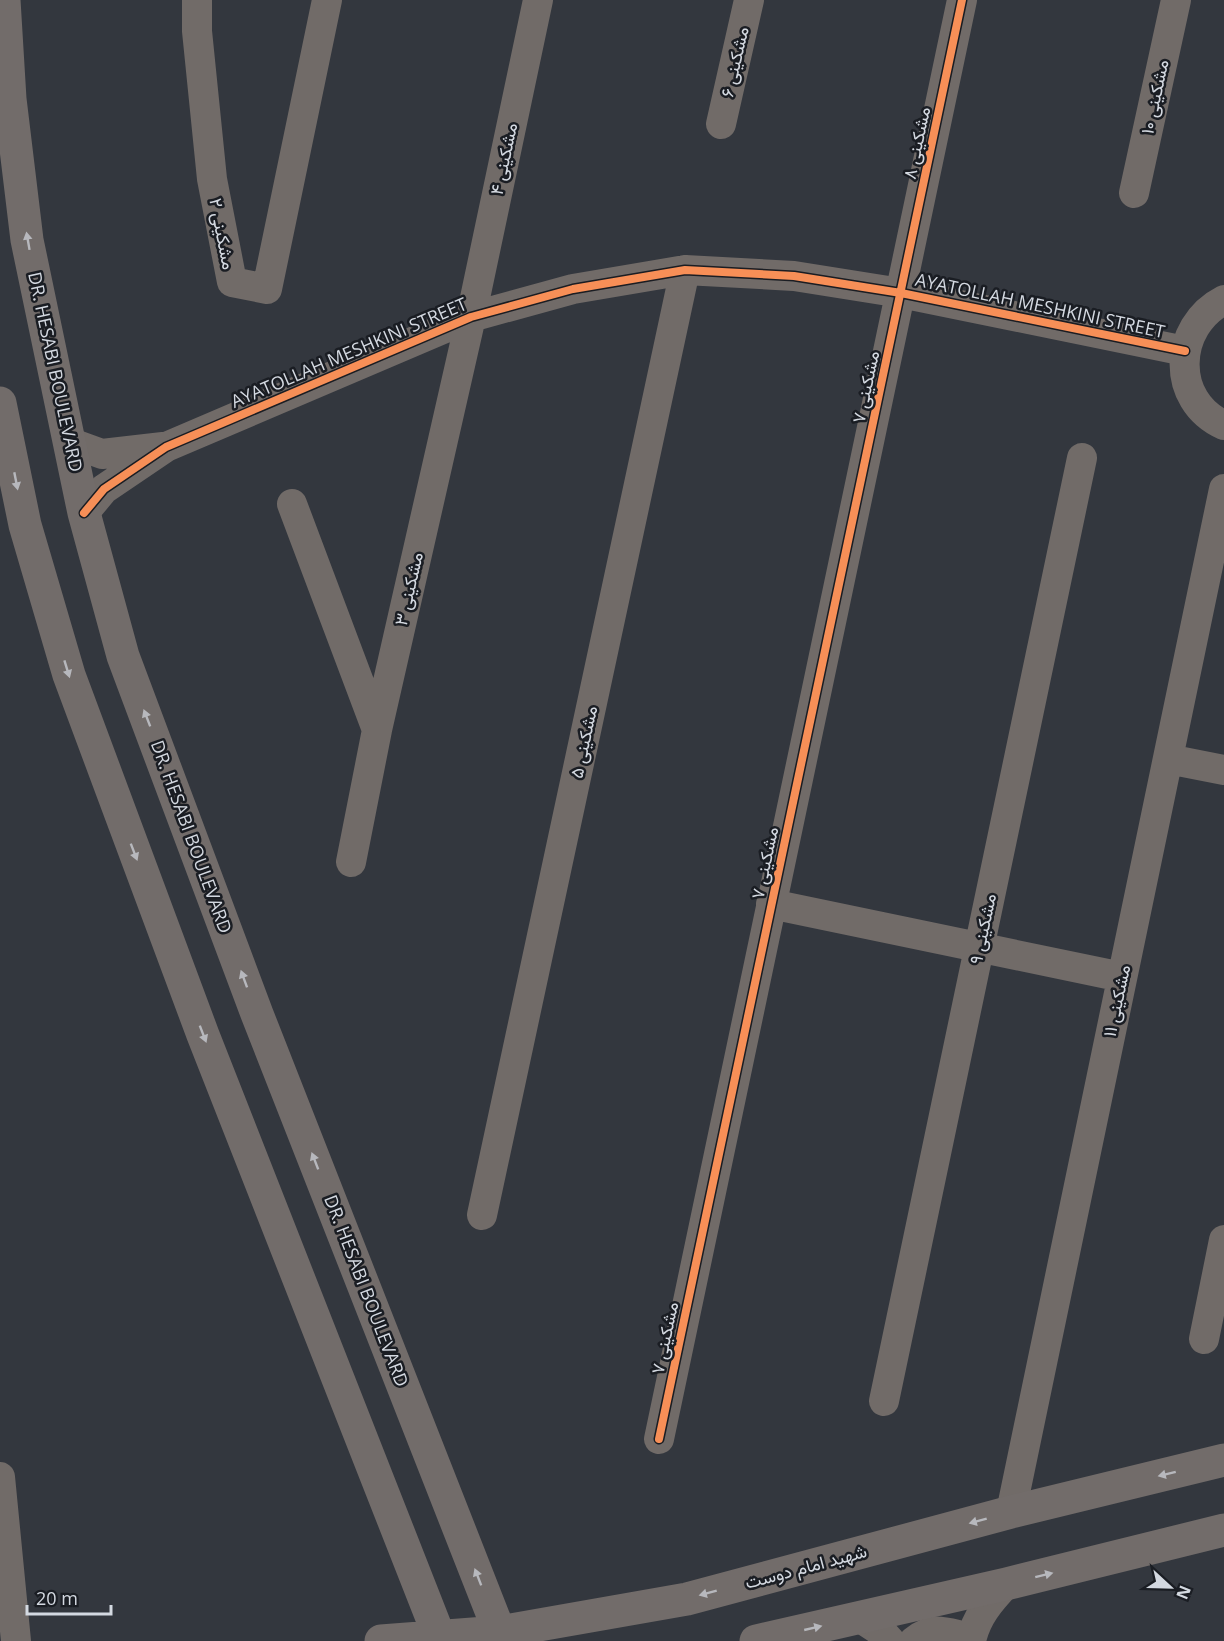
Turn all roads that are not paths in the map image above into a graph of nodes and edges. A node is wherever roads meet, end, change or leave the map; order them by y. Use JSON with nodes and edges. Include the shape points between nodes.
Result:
{"nodes":[{"id":1,"x":4,"y":0,"type":"edge"},
{"id":2,"x":197,"y":0,"type":"edge"},
{"id":3,"x":327,"y":0,"type":"edge"},
{"id":4,"x":538,"y":0,"type":"edge"},
{"id":5,"x":749,"y":0,"type":"edge"},
{"id":6,"x":962,"y":0,"type":"edge"},
{"id":7,"x":1176,"y":0,"type":"edge"},
{"id":8,"x":721,"y":124,"type":"dead end"},
{"id":9,"x":1134,"y":193,"type":"dead end"},
{"id":10,"x":685,"y":270,"type":"junction"},
{"id":11,"x":901,"y":293,"type":"junction"},
{"id":12,"x":1224,"y":300,"type":"edge"},
{"id":13,"x":471,"y":317,"type":"junction"},
{"id":14,"x":1185,"y":351,"type":"junction"},
{"id":15,"x":0,"y":403,"type":"edge"},
{"id":16,"x":1224,"y":425,"type":"edge"},
{"id":17,"x":69,"y":442,"type":"junction"},
{"id":18,"x":166,"y":447,"type":"junction"},
{"id":19,"x":1082,"y":458,"type":"dead end"},
{"id":20,"x":1224,"y":489,"type":"edge"},
{"id":21,"x":292,"y":504,"type":"dead end"},
{"id":22,"x":84,"y":513,"type":"junction"},
{"id":23,"x":377,"y":730,"type":"junction"},
{"id":24,"x":1168,"y":759,"type":"junction"},
{"id":25,"x":1224,"y":770,"type":"edge"},
{"id":26,"x":351,"y":862,"type":"dead end"},
{"id":27,"x":771,"y":904,"type":"junction"},
{"id":28,"x":980,"y":947,"type":"junction"},
{"id":29,"x":1122,"y":977,"type":"junction"},
{"id":30,"x":482,"y":1215,"type":"dead end"},
{"id":31,"x":1224,"y":1240,"type":"edge"},
{"id":32,"x":1204,"y":1339,"type":"dead end"},
{"id":33,"x":884,"y":1401,"type":"dead end"},
{"id":34,"x":659,"y":1439,"type":"dead end"},
{"id":35,"x":1224,"y":1460,"type":"edge"},
{"id":36,"x":0,"y":1477,"type":"edge"},
{"id":37,"x":1011,"y":1512,"type":"junction"},
{"id":38,"x":1224,"y":1530,"type":"edge"},
{"id":39,"x":1006,"y":1584,"type":"junction"},
{"id":40,"x":860,"y":1617,"type":"junction"},
{"id":41,"x":501,"y":1636,"type":"edge"},
{"id":42,"x":440,"y":1639,"type":"edge"},
{"id":43,"x":16,"y":1641,"type":"edge"},
{"id":44,"x":381,"y":1641,"type":"edge"},
{"id":45,"x":756,"y":1641,"type":"edge"},
{"id":46,"x":890,"y":1641,"type":"edge"},
{"id":47,"x":914,"y":1641,"type":"edge"},
{"id":48,"x":961,"y":1641,"type":"edge"},
{"id":49,"x":971,"y":1641,"type":"edge"}],
"edges":[{"from":17,"to":1,"type":"main road","name":"DR. HESABI BOULEVARD","one_way":true,"via":[[27,240],[10,99]]},
{"from":2,"to":3,"type":"street","name":"مشکینی ۲","via":[[212,179],[232,282],[267,289]]},
{"from":4,"to":13,"type":"street","name":"مشکینی ۴"},
{"from":5,"to":8,"type":"street","name":"مشکینی ۶"},
{"from":6,"to":11,"type":"street","name":"مشکینی ۸"},
{"from":7,"to":9,"type":"street","name":"مشکینی ۱۰"},
{"from":10,"to":11,"type":"street","name":"AYATOLLAH MESHKINI STREET","via":[[794,276]]},
{"from":10,"to":13,"type":"street","name":"AYATOLLAH MESHKINI STREET","via":[[573,289]]},
{"from":10,"to":30,"type":"street","name":"مشکینی ۵"},
{"from":11,"to":14,"type":"street","name":"AYATOLLAH MESHKINI STREET"},
{"from":11,"to":27,"type":"street","name":"مشکینی ۷"},
{"from":12,"to":14,"type":"street","via":[[1200,318]]},
{"from":13,"to":18,"type":"street","name":"AYATOLLAH MESHKINI STREET"},
{"from":13,"to":23,"type":"street","name":"مشکینی ۳"},
{"from":14,"to":16,"type":"street","via":[[1184,368],[1195,401],[1206,414]]},
{"from":15,"to":42,"type":"main road","one_way":true,"via":[[25,525],[69,675],[203,1035]]},
{"from":17,"to":18,"type":"street","via":[[102,454]]},
{"from":17,"to":22,"type":"main road","name":"DR. HESABI BOULEVARD"},
{"from":18,"to":22,"type":"street","via":[[104,489]]},
{"from":19,"to":28,"type":"street","name":"مشکینی ۹"},
{"from":20,"to":24,"type":"street","name":"مشکینی ۱۱"},
{"from":21,"to":23,"type":"street"},
{"from":41,"to":22,"type":"main road","name":"DR. HESABI BOULEVARD","one_way":true,"via":[[257,1014],[123,656]]},
{"from":23,"to":26,"type":"street","name":"مشکینی ۳"},
{"from":24,"to":25,"type":"street"},
{"from":24,"to":29,"type":"street","name":"مشکینی ۱۱"},
{"from":27,"to":28,"type":"street"},
{"from":27,"to":34,"type":"street","name":"مشکینی ۷"},
{"from":28,"to":29,"type":"street"},
{"from":28,"to":33,"type":"street","name":"مشکینی ۹"},
{"from":29,"to":37,"type":"street","name":"مشکینی ۱۱"},
{"from":31,"to":32,"type":"street"},
{"from":35,"to":37,"type":"main road","name":"شهید امام دوست","one_way":true},
{"from":36,"to":43,"type":"street"},
{"from":37,"to":41,"type":"main road","name":"شهید امام دوست","one_way":true,"via":[[687,1599]]},
{"from":39,"to":38,"type":"main road","one_way":true},
{"from":39,"to":40,"type":"main road"},
{"from":39,"to":49,"type":"street","via":[[987,1603]]},
{"from":45,"to":40,"type":"main road","one_way":true},
{"from":40,"to":46,"type":"street"},
{"from":41,"to":42,"type":"main road","name":"شهید امام دوست"},
{"from":42,"to":44,"type":"main road","name":"شهید امام دوست"},
{"from":47,"to":48,"type":"street","via":[[937,1630],[958,1635]]}]}
